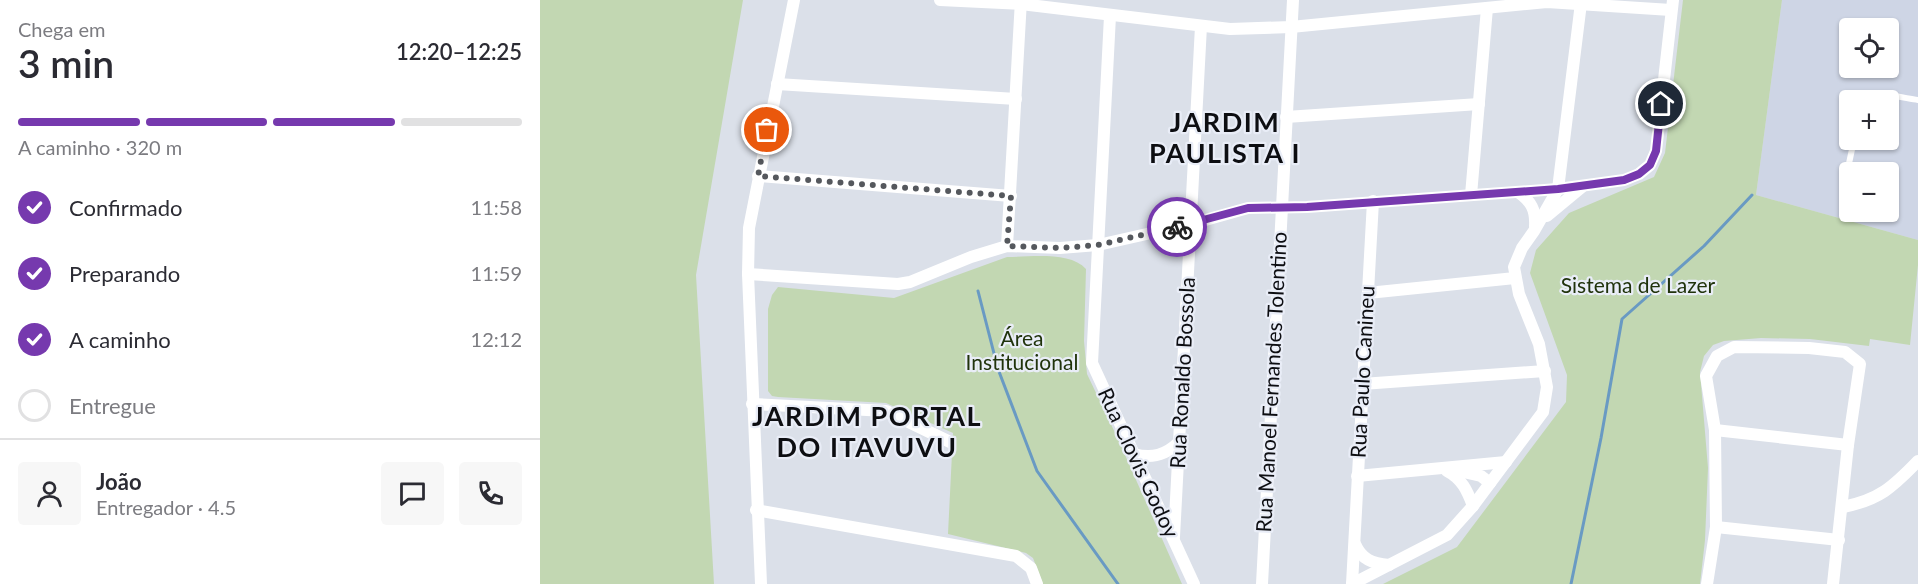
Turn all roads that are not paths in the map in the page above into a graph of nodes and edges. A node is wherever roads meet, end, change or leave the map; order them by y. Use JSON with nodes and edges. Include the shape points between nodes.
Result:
{"nodes":[{"id":1,"x":794,"y":0,"type":"edge"},
{"id":2,"x":940,"y":0,"type":"edge"},
{"id":3,"x":1293,"y":0,"type":"edge"},
{"id":4,"x":1021,"y":2,"type":"edge"},
{"id":5,"x":1581,"y":3,"type":"junction"},
{"id":6,"x":1672,"y":5,"type":"edge"},
{"id":7,"x":1487,"y":8,"type":"junction"},
{"id":8,"x":1110,"y":16,"type":"junction"},
{"id":9,"x":1202,"y":26,"type":"junction"},
{"id":10,"x":1291,"y":27,"type":"junction"},
{"id":11,"x":777,"y":84,"type":"junction"},
{"id":12,"x":1899,"y":98,"type":"edge"},
{"id":13,"x":1016,"y":99,"type":"junction"},
{"id":14,"x":1918,"y":100,"type":"edge"},
{"id":15,"x":1479,"y":104,"type":"junction"},
{"id":16,"x":1286,"y":117,"type":"junction"},
{"id":17,"x":1473,"y":168,"type":"junction"},
{"id":18,"x":758,"y":176,"type":"junction"},
{"id":19,"x":1582,"y":186,"type":"junction"},
{"id":20,"x":1562,"y":189,"type":"junction"},
{"id":21,"x":1518,"y":192,"type":"junction"},
{"id":22,"x":1493,"y":193,"type":"junction"},
{"id":23,"x":1471,"y":195,"type":"junction"},
{"id":24,"x":1011,"y":196,"type":"junction"},
{"id":25,"x":1192,"y":198,"type":"junction"},
{"id":26,"x":1373,"y":201,"type":"junction"},
{"id":27,"x":1281,"y":207,"type":"junction"},
{"id":28,"x":1556,"y":207,"type":"junction"},
{"id":29,"x":1216,"y":217,"type":"junction"},
{"id":30,"x":1191,"y":224,"type":"junction"},
{"id":31,"x":1160,"y":231,"type":"junction"},
{"id":32,"x":1534,"y":231,"type":"junction"},
{"id":33,"x":1098,"y":245,"type":"junction"},
{"id":34,"x":1007,"y":246,"type":"junction"},
{"id":35,"x":1189,"y":252,"type":"junction"},
{"id":36,"x":748,"y":274,"type":"junction"},
{"id":37,"x":1515,"y":278,"type":"junction"},
{"id":38,"x":1368,"y":293,"type":"junction"},
{"id":39,"x":1545,"y":371,"type":"junction"},
{"id":40,"x":1362,"y":384,"type":"junction"},
{"id":41,"x":752,"y":404,"type":"junction"},
{"id":42,"x":1715,"y":430,"type":"junction"},
{"id":43,"x":950,"y":442,"type":"dead end"},
{"id":44,"x":1179,"y":442,"type":"junction"},
{"id":45,"x":1848,"y":445,"type":"junction"},
{"id":46,"x":1134,"y":454,"type":"junction"},
{"id":47,"x":1918,"y":461,"type":"edge"},
{"id":48,"x":1506,"y":462,"type":"junction"},
{"id":49,"x":1443,"y":469,"type":"junction"},
{"id":50,"x":1357,"y":476,"type":"junction"},
{"id":51,"x":1490,"y":483,"type":"junction"},
{"id":52,"x":1473,"y":506,"type":"junction"},
{"id":53,"x":1843,"y":507,"type":"junction"},
{"id":54,"x":756,"y":510,"type":"junction"},
{"id":55,"x":1716,"y":527,"type":"junction"},
{"id":56,"x":1174,"y":539,"type":"junction"},
{"id":57,"x":1839,"y":540,"type":"junction"},
{"id":58,"x":1354,"y":543,"type":"junction"},
{"id":59,"x":1389,"y":565,"type":"junction"},
{"id":60,"x":761,"y":584,"type":"edge"},
{"id":61,"x":1036,"y":584,"type":"edge"},
{"id":62,"x":1194,"y":584,"type":"edge"},
{"id":63,"x":1262,"y":584,"type":"edge"},
{"id":64,"x":1352,"y":584,"type":"edge"},
{"id":65,"x":1707,"y":584,"type":"edge"},
{"id":66,"x":1833,"y":584,"type":"edge"}],
"edges":[{"from":1,"to":11,"type":"street"},
{"from":2,"to":4,"type":"street"},
{"from":3,"to":10,"type":"street","name":"Rua Manoel Fernandes Tolentino"},
{"from":4,"to":8,"type":"street"},
{"from":4,"to":13,"type":"street"},
{"from":5,"to":6,"type":"street"},
{"from":5,"to":7,"type":"street"},
{"from":5,"to":20,"type":"street"},
{"from":6,"to":19,"type":"street","via":[[1656,151],[1650,165],[1624,180]]},
{"from":7,"to":10,"type":"street"},
{"from":7,"to":15,"type":"street"},
{"from":8,"to":9,"type":"street"},
{"from":8,"to":33,"type":"street","name":"Rua Clovis Godoy"},
{"from":9,"to":10,"type":"street"},
{"from":9,"to":25,"type":"street","name":"Rua Ronaldo Bossola"},
{"from":10,"to":16,"type":"street","name":"Rua Manoel Fernandes Tolentino"},
{"from":11,"to":13,"type":"street"},
{"from":11,"to":18,"type":"street"},
{"from":12,"to":14,"type":"lane"},
{"from":13,"to":24,"type":"street"},
{"from":15,"to":16,"type":"street"},
{"from":15,"to":17,"type":"street"},
{"from":16,"to":27,"type":"street","name":"Rua Manoel Fernandes Tolentino"},
{"from":17,"to":22,"type":"street","via":[[1479,184]]},
{"from":17,"to":23,"type":"street"},
{"from":18,"to":24,"type":"street"},
{"from":18,"to":36,"type":"street","via":[[749,228]]},
{"from":19,"to":20,"type":"street"},
{"from":19,"to":28,"type":"street"},
{"from":20,"to":21,"type":"street"},
{"from":20,"to":28,"type":"street"},
{"from":20,"to":32,"type":"street"},
{"from":21,"to":22,"type":"street"},
{"from":21,"to":32,"type":"street","via":[[1534,208]]},
{"from":22,"to":23,"type":"street"},
{"from":23,"to":26,"type":"street"},
{"from":24,"to":34,"type":"street"},
{"from":25,"to":29,"type":"street","via":[[1198,207]]},
{"from":25,"to":30,"type":"street","name":"Rua Ronaldo Bossola"},
{"from":26,"to":27,"type":"street"},
{"from":26,"to":38,"type":"street","name":"Rua Paulo Canineu"},
{"from":27,"to":29,"type":"street","via":[[1248,208]]},
{"from":27,"to":63,"type":"street","name":"Rua Manoel Fernandes Tolentino"},
{"from":28,"to":32,"type":"street"},
{"from":29,"to":30,"type":"street"},
{"from":30,"to":31,"type":"street"},
{"from":30,"to":35,"type":"street","name":"Rua Ronaldo Bossola"},
{"from":31,"to":33,"type":"street"},
{"from":31,"to":35,"type":"street","via":[[1179,238]]},
{"from":32,"to":37,"type":"street","via":[[1517,257]]},
{"from":33,"to":34,"type":"street"},
{"from":33,"to":46,"type":"street","name":"Rua Clovis Godoy","via":[[1092,363]]},
{"from":34,"to":36,"type":"street","via":[[898,284]]},
{"from":35,"to":44,"type":"street","name":"Rua Ronaldo Bossola"},
{"from":36,"to":41,"type":"street"},
{"from":37,"to":38,"type":"street"},
{"from":37,"to":39,"type":"street"},
{"from":38,"to":40,"type":"street","name":"Rua Paulo Canineu"},
{"from":39,"to":40,"type":"street"},
{"from":39,"to":48,"type":"street","via":[[1543,412]]},
{"from":40,"to":50,"type":"street","name":"Rua Paulo Canineu"},
{"from":41,"to":43,"type":"street","via":[[886,411]]},
{"from":41,"to":54,"type":"street"},
{"from":42,"to":45,"type":"street"},
{"from":42,"to":45,"type":"street","via":[[1706,376],[1717,356],[1734,347],[1845,352],[1860,364]]},
{"from":42,"to":55,"type":"street"},
{"from":44,"to":46,"type":"street","via":[[1164,454]]},
{"from":44,"to":56,"type":"street","name":"Rua Ronaldo Bossola"},
{"from":45,"to":53,"type":"street"},
{"from":46,"to":56,"type":"street","name":"Rua Clovis Godoy"},
{"from":47,"to":53,"type":"street","via":[[1894,486],[1865,502]]},
{"from":48,"to":49,"type":"street"},
{"from":48,"to":51,"type":"street"},
{"from":49,"to":50,"type":"street"},
{"from":49,"to":51,"type":"street","via":[[1473,473]]},
{"from":49,"to":52,"type":"street","via":[[1464,484]]},
{"from":50,"to":58,"type":"street","name":"Rua Paulo Canineu"},
{"from":51,"to":52,"type":"street"},
{"from":52,"to":59,"type":"street","via":[[1447,535]]},
{"from":53,"to":57,"type":"street"},
{"from":54,"to":60,"type":"street"},
{"from":54,"to":61,"type":"street","via":[[1016,556],[1030,568]]},
{"from":55,"to":57,"type":"street"},
{"from":55,"to":65,"type":"street"},
{"from":56,"to":62,"type":"street","name":"Rua Clovis Godoy"},
{"from":57,"to":66,"type":"street"},
{"from":58,"to":59,"type":"street","via":[[1367,560]]},
{"from":58,"to":64,"type":"street","name":"Rua Paulo Canineu"},
{"from":59,"to":64,"type":"street"}]}
